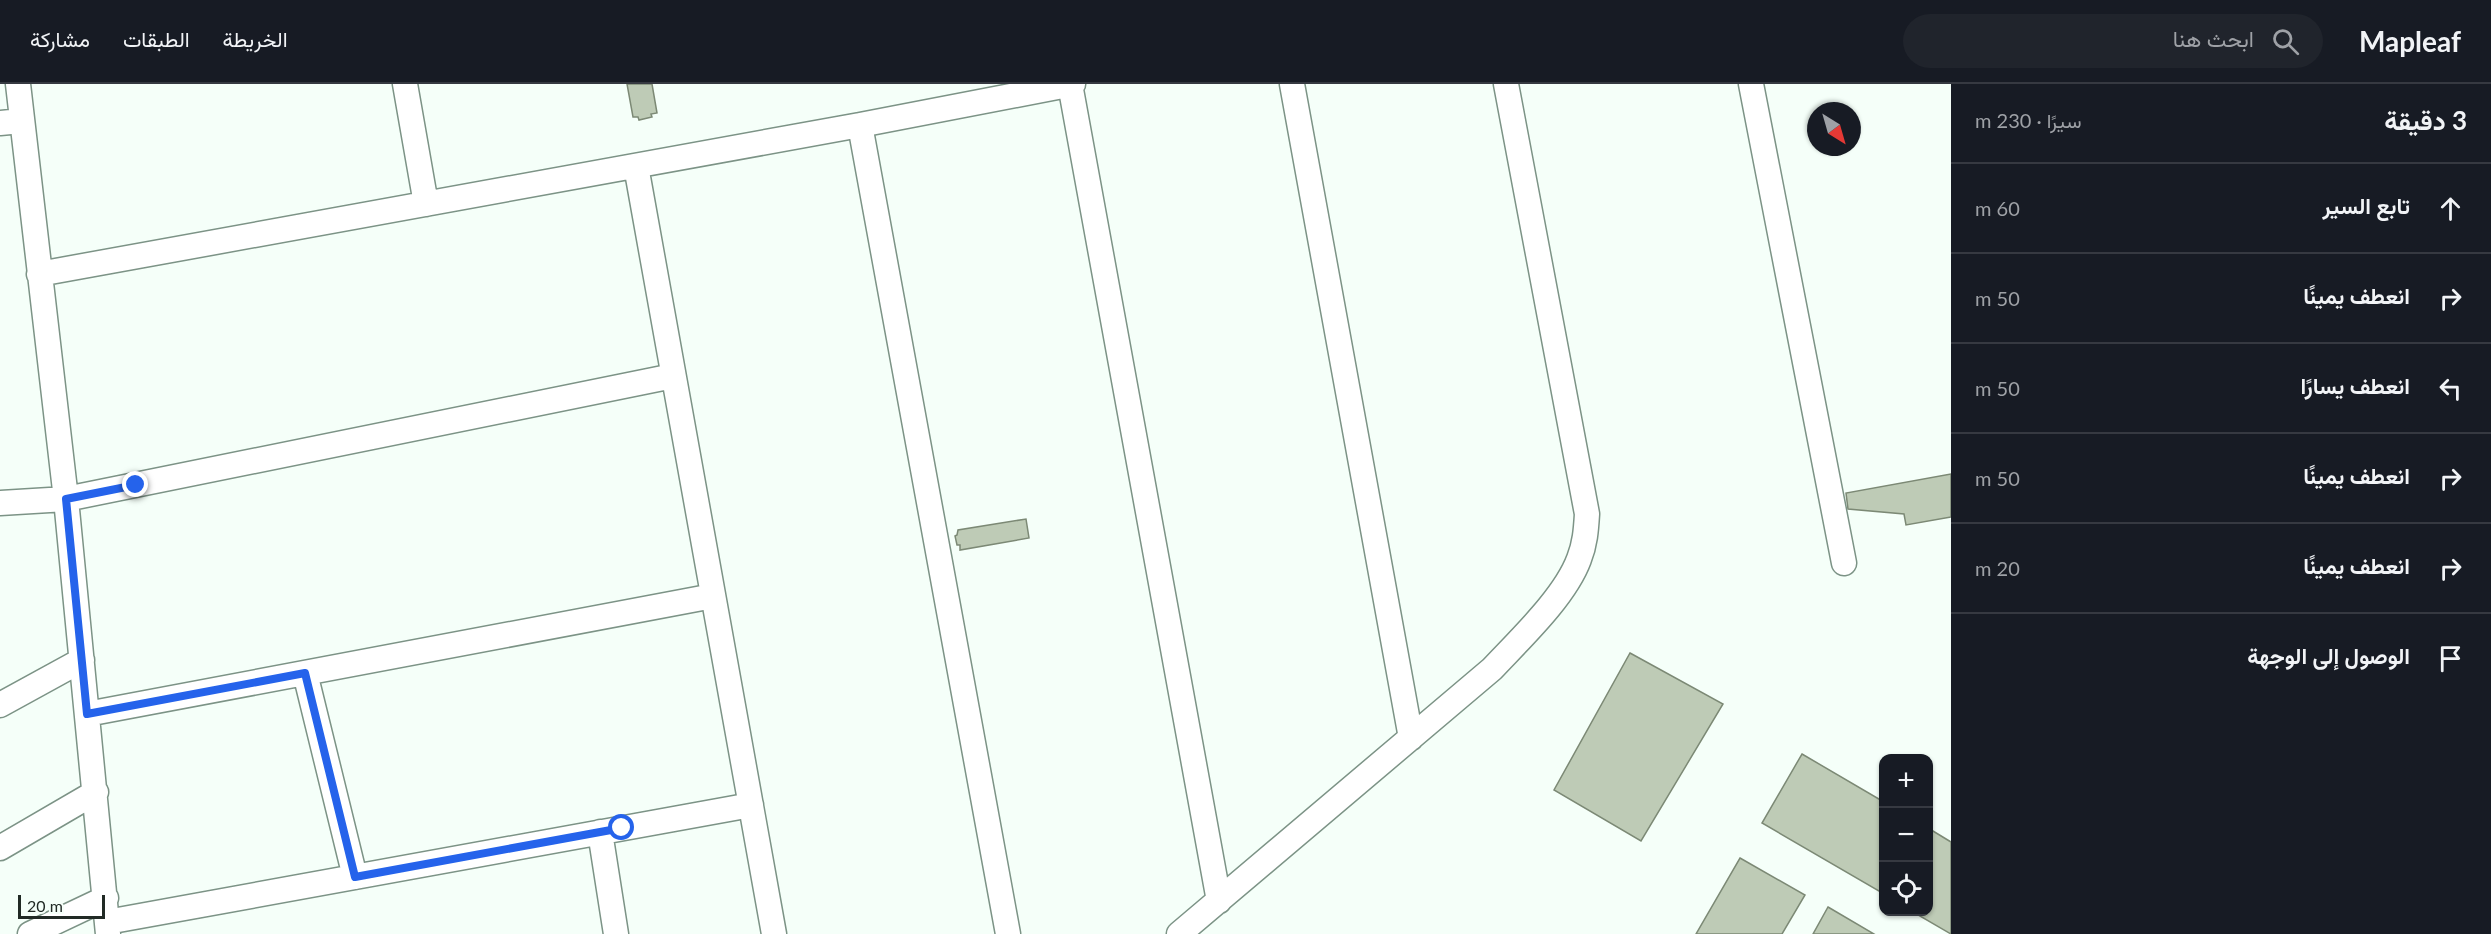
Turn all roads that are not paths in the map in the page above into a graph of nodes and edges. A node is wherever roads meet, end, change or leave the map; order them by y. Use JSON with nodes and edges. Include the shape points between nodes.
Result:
{"nodes":[{"id":1,"x":18,"y":84,"type":"edge"},
{"id":2,"x":405,"y":84,"type":"edge"},
{"id":3,"x":1071,"y":84,"type":"edge"},
{"id":4,"x":1292,"y":84,"type":"edge"},
{"id":5,"x":1506,"y":84,"type":"edge"},
{"id":6,"x":1751,"y":84,"type":"edge"},
{"id":7,"x":11,"y":122,"type":"edge"},
{"id":8,"x":860,"y":125,"type":"junction"},
{"id":9,"x":636,"y":166,"type":"junction"},
{"id":10,"x":426,"y":204,"type":"junction"},
{"id":11,"x":39,"y":274,"type":"junction"},
{"id":12,"x":674,"y":376,"type":"junction"},
{"id":13,"x":66,"y":499,"type":"junction"},
{"id":14,"x":0,"y":503,"type":"edge"},
{"id":15,"x":1844,"y":563,"type":"dead end"},
{"id":16,"x":713,"y":596,"type":"junction"},
{"id":17,"x":82,"y":660,"type":"junction"},
{"id":18,"x":305,"y":673,"type":"junction"},
{"id":19,"x":0,"y":705,"type":"edge"},
{"id":20,"x":87,"y":714,"type":"junction"},
{"id":21,"x":1411,"y":738,"type":"junction"},
{"id":22,"x":96,"y":792,"type":"junction"},
{"id":23,"x":751,"y":805,"type":"junction"},
{"id":24,"x":600,"y":832,"type":"junction"},
{"id":25,"x":0,"y":849,"type":"edge"},
{"id":26,"x":355,"y":877,"type":"junction"},
{"id":27,"x":106,"y":898,"type":"junction"},
{"id":28,"x":1219,"y":901,"type":"junction"},
{"id":29,"x":108,"y":928,"type":"edge"},
{"id":30,"x":30,"y":934,"type":"edge"},
{"id":31,"x":616,"y":934,"type":"edge"},
{"id":32,"x":774,"y":934,"type":"edge"},
{"id":33,"x":1008,"y":934,"type":"edge"},
{"id":34,"x":1179,"y":934,"type":"edge"}],
"edges":[{"from":1,"to":7,"type":"street"},
{"from":2,"to":10,"type":"street"},
{"from":3,"to":8,"type":"street"},
{"from":3,"to":28,"type":"street"},
{"from":4,"to":21,"type":"street"},
{"from":5,"to":21,"type":"street","via":[[1587,514],[1586,538],[1567,582],[1534,624],[1492,669]]},
{"from":6,"to":15,"type":"street"},
{"from":7,"to":11,"type":"street"},
{"from":8,"to":9,"type":"street"},
{"from":8,"to":33,"type":"street"},
{"from":9,"to":10,"type":"street"},
{"from":9,"to":12,"type":"street"},
{"from":10,"to":11,"type":"street"},
{"from":11,"to":13,"type":"street"},
{"from":12,"to":13,"type":"street"},
{"from":12,"to":16,"type":"street"},
{"from":13,"to":14,"type":"street"},
{"from":13,"to":17,"type":"street"},
{"from":16,"to":18,"type":"street"},
{"from":16,"to":23,"type":"street"},
{"from":17,"to":19,"type":"street"},
{"from":17,"to":20,"type":"street"},
{"from":18,"to":20,"type":"street"},
{"from":18,"to":26,"type":"street"},
{"from":20,"to":22,"type":"street"},
{"from":21,"to":28,"type":"street"},
{"from":22,"to":25,"type":"street"},
{"from":22,"to":27,"type":"street"},
{"from":23,"to":24,"type":"street"},
{"from":23,"to":32,"type":"street"},
{"from":24,"to":26,"type":"street"},
{"from":24,"to":31,"type":"street"},
{"from":26,"to":29,"type":"street"},
{"from":27,"to":29,"type":"street"},
{"from":27,"to":30,"type":"street"},
{"from":28,"to":34,"type":"street"}]}
